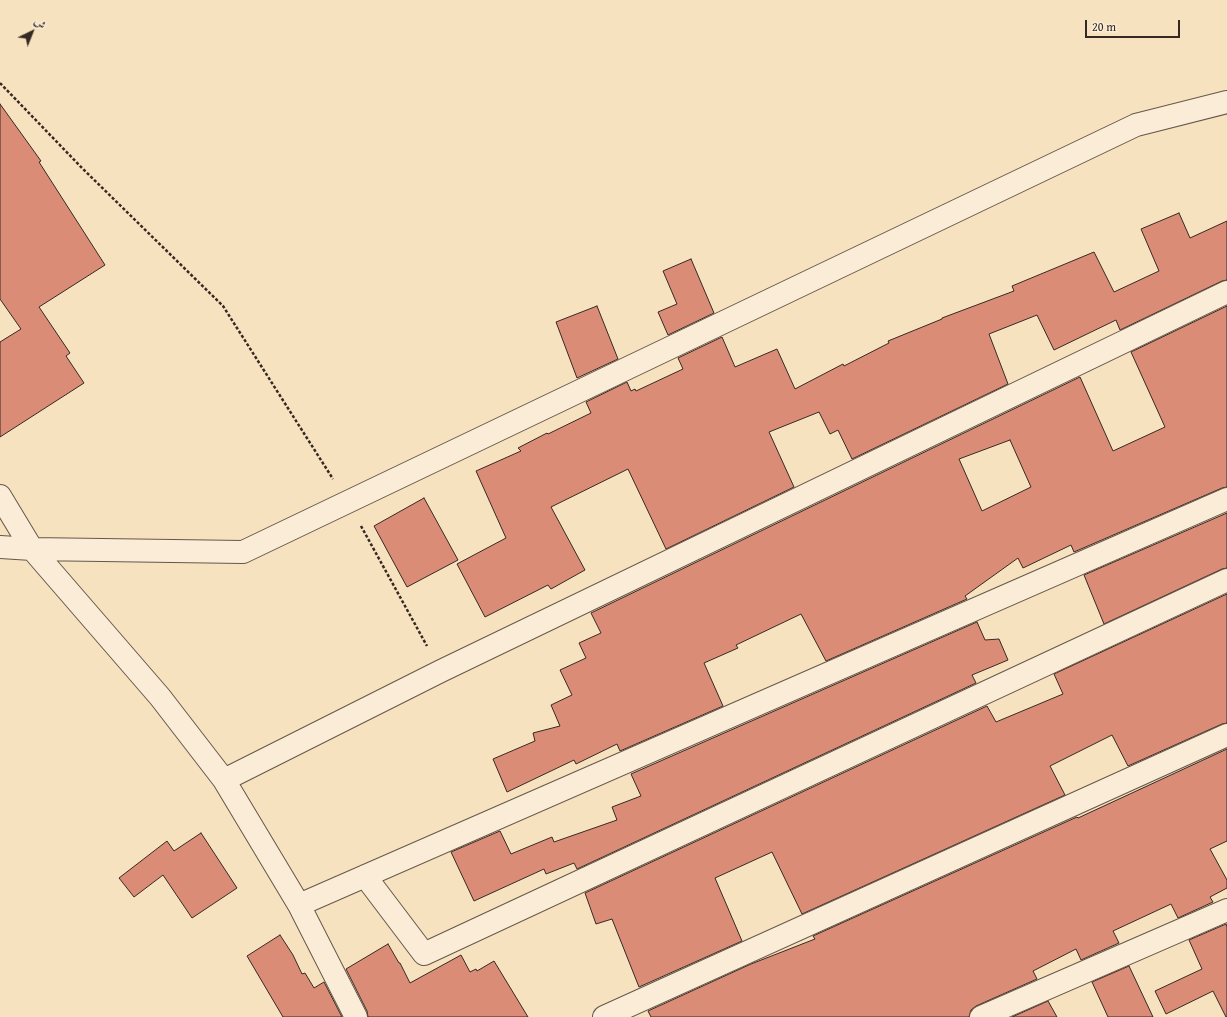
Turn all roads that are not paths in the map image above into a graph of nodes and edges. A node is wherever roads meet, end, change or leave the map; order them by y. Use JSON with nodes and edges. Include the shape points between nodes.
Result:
{"nodes":[{"id":1,"x":1227,"y":102,"type":"edge"},
{"id":2,"x":1227,"y":292,"type":"edge"},
{"id":3,"x":0,"y":496,"type":"edge"},
{"id":4,"x":1227,"y":499,"type":"edge"},
{"id":5,"x":0,"y":547,"type":"edge"},
{"id":6,"x":32,"y":549,"type":"junction"},
{"id":7,"x":1227,"y":580,"type":"edge"},
{"id":8,"x":1227,"y":735,"type":"edge"},
{"id":9,"x":224,"y":780,"type":"junction"},
{"id":10,"x":365,"y":876,"type":"junction"},
{"id":11,"x":299,"y":905,"type":"junction"},
{"id":12,"x":1227,"y":910,"type":"edge"},
{"id":13,"x":356,"y":1017,"type":"edge"},
{"id":14,"x":604,"y":1017,"type":"edge"},
{"id":15,"x":981,"y":1017,"type":"edge"}],
"edges":[{"from":1,"to":6,"type":"street","via":[[1136,125],[243,552]]},
{"from":2,"to":9,"type":"street","via":[[441,671]]},
{"from":3,"to":6,"type":"street"},
{"from":4,"to":10,"type":"street"},
{"from":5,"to":6,"type":"street"},
{"from":6,"to":9,"type":"street","via":[[160,697]]},
{"from":7,"to":10,"type":"street","via":[[424,954]]},
{"from":8,"to":14,"type":"street"},
{"from":9,"to":11,"type":"street"},
{"from":10,"to":11,"type":"street"},
{"from":11,"to":13,"type":"street"},
{"from":12,"to":15,"type":"street"}]}
